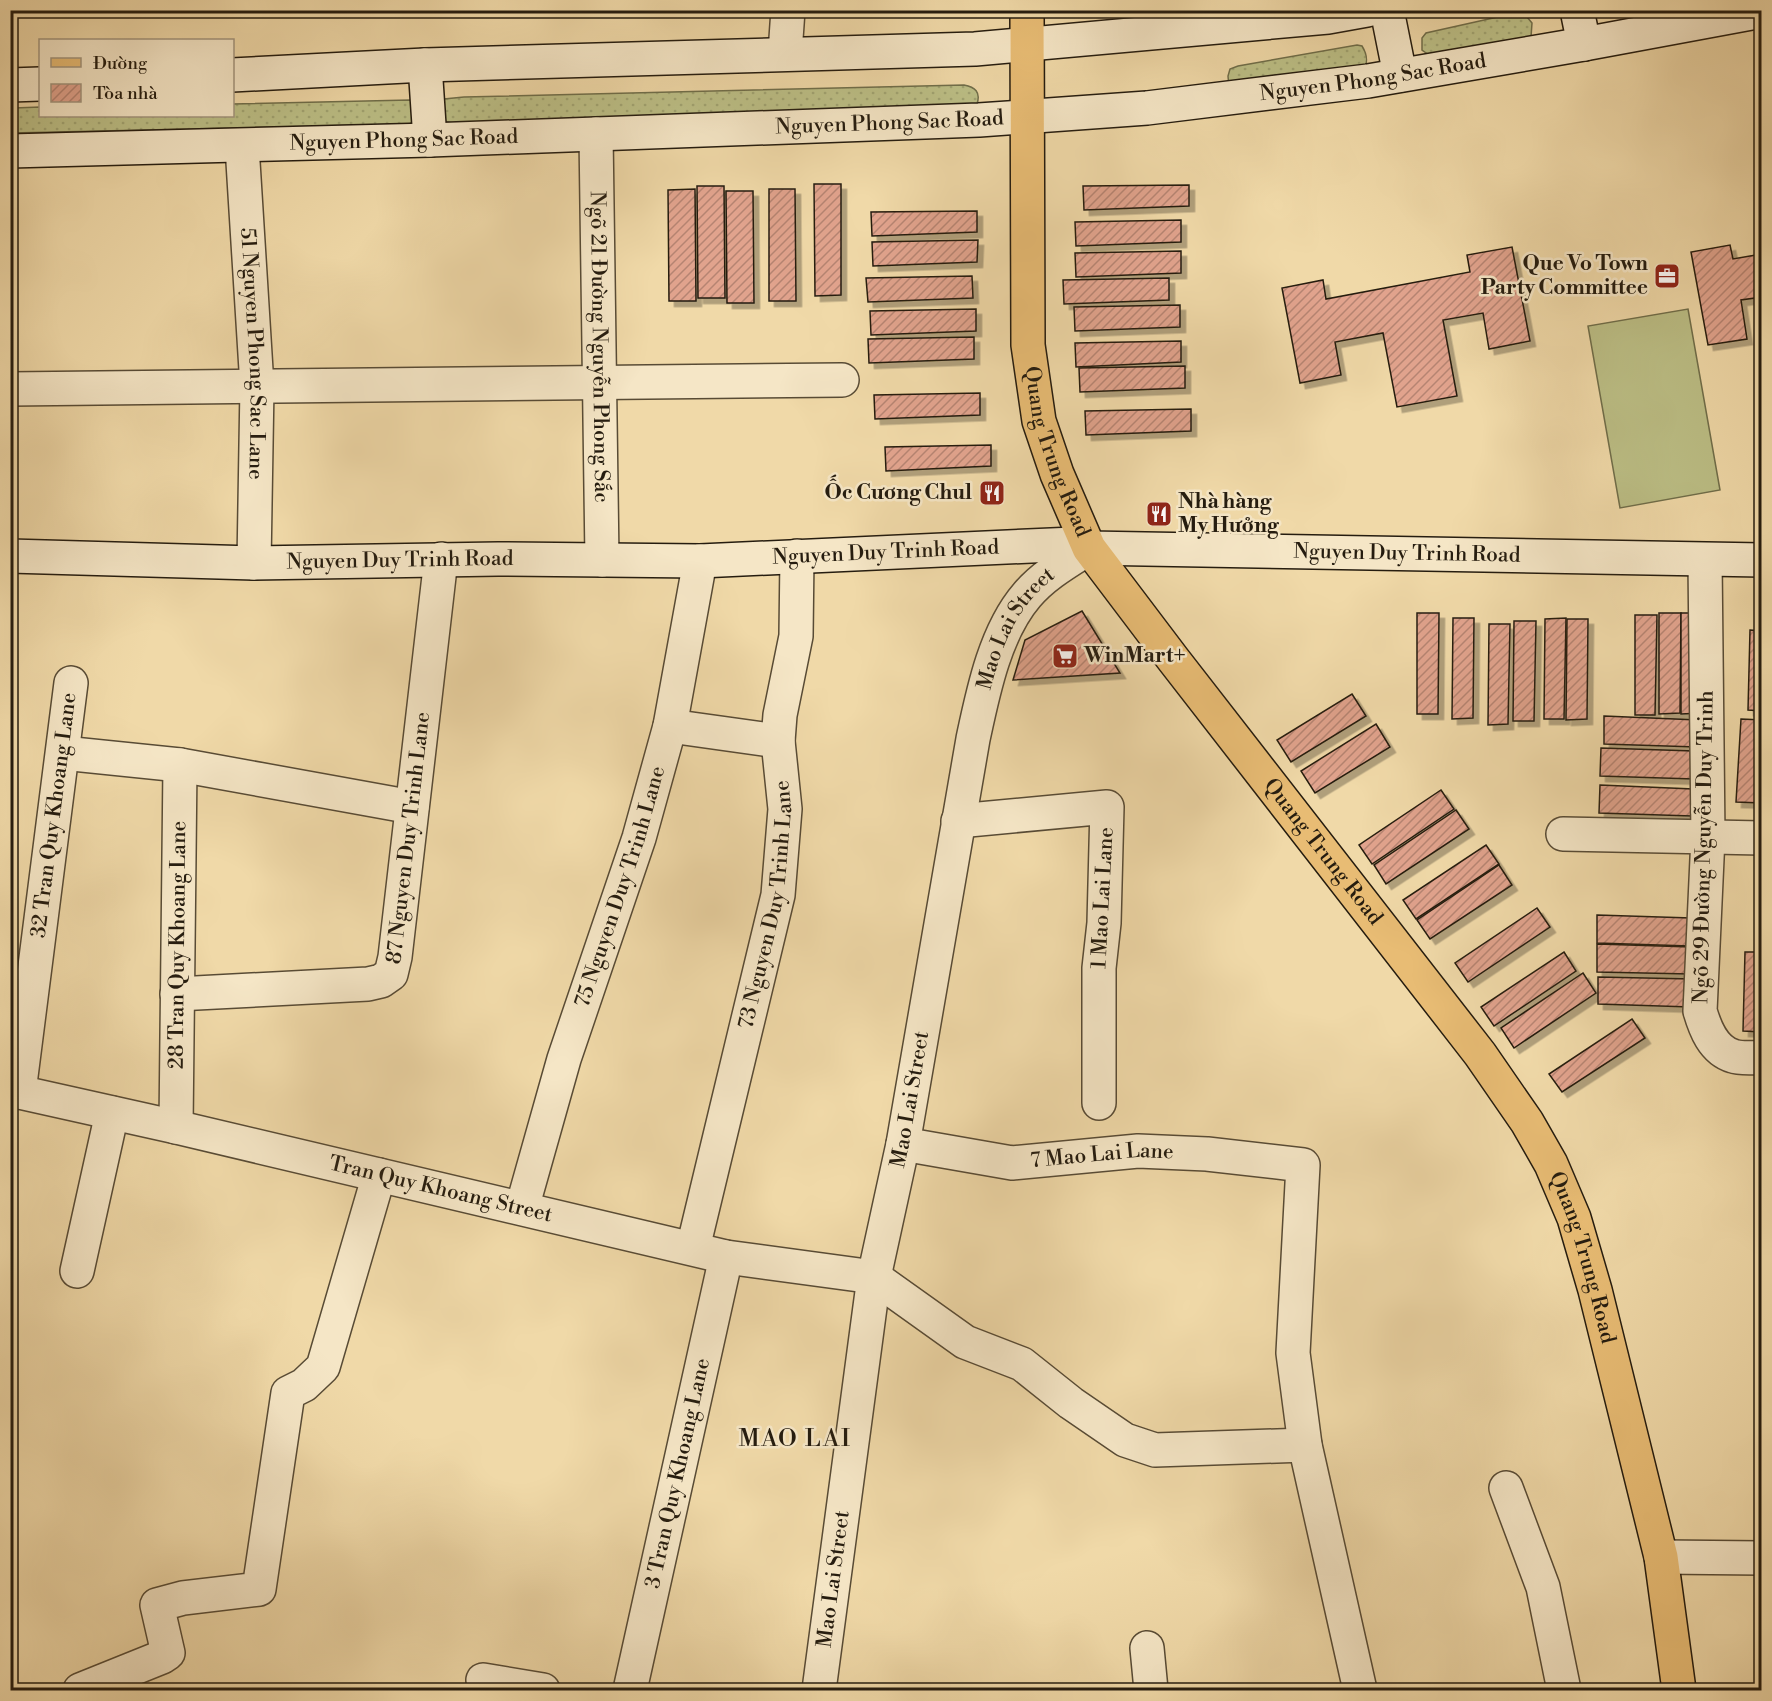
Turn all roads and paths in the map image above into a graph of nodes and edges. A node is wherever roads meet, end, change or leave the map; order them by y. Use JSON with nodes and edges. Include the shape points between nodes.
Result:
{"nodes":[{"id":1,"x":788,"y":10,"type":"edge"},
{"id":2,"x":1027,"y":10,"type":"edge"},
{"id":3,"x":1367,"y":10,"type":"edge"},
{"id":4,"x":1387,"y":10,"type":"edge"},
{"id":5,"x":1577,"y":10,"type":"edge"},
{"id":6,"x":1761,"y":11,"type":"edge"},
{"id":7,"x":1584,"y":44,"type":"junction"},
{"id":8,"x":1027,"y":45,"type":"junction"},
{"id":9,"x":785,"y":53,"type":"junction"},
{"id":10,"x":425,"y":65,"type":"junction"},
{"id":11,"x":234,"y":75,"type":"edge"},
{"id":12,"x":1400,"y":75,"type":"junction"},
{"id":13,"x":39,"y":84,"type":"edge"},
{"id":14,"x":10,"y":85,"type":"edge"},
{"id":15,"x":1028,"y":116,"type":"junction"},
{"id":16,"x":596,"y":134,"type":"junction"},
{"id":17,"x":430,"y":140,"type":"junction"},
{"id":18,"x":242,"y":146,"type":"junction"},
{"id":19,"x":10,"y":151,"type":"edge"},
{"id":20,"x":842,"y":380,"type":"dead end"},
{"id":21,"x":599,"y":383,"type":"junction"},
{"id":22,"x":257,"y":386,"type":"junction"},
{"id":23,"x":10,"y":389,"type":"edge"},
{"id":24,"x":1089,"y":548,"type":"junction"},
{"id":25,"x":10,"y":556,"type":"edge"},
{"id":26,"x":797,"y":556,"type":"junction"},
{"id":27,"x":441,"y":559,"type":"junction"},
{"id":28,"x":602,"y":560,"type":"junction"},
{"id":29,"x":1705,"y":560,"type":"junction"},
{"id":30,"x":1761,"y":560,"type":"edge"},
{"id":31,"x":700,"y":561,"type":"junction"},
{"id":32,"x":254,"y":563,"type":"junction"},
{"id":33,"x":71,"y":683,"type":"dead end"},
{"id":34,"x":670,"y":726,"type":"junction"},
{"id":35,"x":778,"y":741,"type":"junction"},
{"id":36,"x":63,"y":753,"type":"junction"},
{"id":37,"x":180,"y":765,"type":"junction"},
{"id":38,"x":411,"y":807,"type":"junction"},
{"id":39,"x":958,"y":821,"type":"junction"},
{"id":40,"x":1563,"y":834,"type":"dead end"},
{"id":41,"x":1708,"y":837,"type":"junction"},
{"id":42,"x":1761,"y":838,"type":"edge"},
{"id":43,"x":177,"y":994,"type":"junction"},
{"id":44,"x":1761,"y":1058,"type":"edge"},
{"id":45,"x":15,"y":1091,"type":"edge"},
{"id":46,"x":1100,"y":1103,"type":"dead end"},
{"id":47,"x":112,"y":1113,"type":"junction"},
{"id":48,"x":176,"y":1127,"type":"junction"},
{"id":49,"x":903,"y":1144,"type":"junction"},
{"id":50,"x":379,"y":1175,"type":"junction"},
{"id":51,"x":522,"y":1208,"type":"junction"},
{"id":52,"x":693,"y":1248,"type":"junction"},
{"id":53,"x":726,"y":1257,"type":"junction"},
{"id":54,"x":77,"y":1271,"type":"dead end"},
{"id":55,"x":874,"y":1277,"type":"junction"},
{"id":56,"x":1305,"y":1445,"type":"junction"},
{"id":57,"x":1506,"y":1488,"type":"dead end"},
{"id":58,"x":1660,"y":1557,"type":"junction"},
{"id":59,"x":1761,"y":1558,"type":"edge"},
{"id":60,"x":1147,"y":1648,"type":"dead end"},
{"id":61,"x":483,"y":1680,"type":"dead end"},
{"id":62,"x":80,"y":1690,"type":"edge"},
{"id":63,"x":543,"y":1690,"type":"edge"},
{"id":64,"x":630,"y":1690,"type":"edge"},
{"id":65,"x":819,"y":1690,"type":"edge"},
{"id":66,"x":1151,"y":1690,"type":"edge"},
{"id":67,"x":1360,"y":1690,"type":"edge"},
{"id":68,"x":1564,"y":1690,"type":"edge"},
{"id":69,"x":1679,"y":1690,"type":"edge"}],
"edges":[{"from":1,"to":9,"type":"street"},
{"from":2,"to":8,"type":"main road","name":"Quang Trung Road"},
{"from":3,"to":8,"type":"street","via":[[1329,17]]},
{"from":4,"to":12,"type":"street"},
{"from":5,"to":7,"type":"street"},
{"from":6,"to":7,"type":"street","name":"Nguyen Phong Sac Road"},
{"from":7,"to":12,"type":"street","name":"Nguyen Phong Sac Road"},
{"from":8,"to":9,"type":"street"},
{"from":8,"to":15,"type":"main road","name":"Quang Trung Road"},
{"from":9,"to":10,"type":"street"},
{"from":10,"to":11,"type":"street"},
{"from":10,"to":17,"type":"street"},
{"from":12,"to":15,"type":"street","name":"Nguyen Phong Sac Road","via":[[1147,108]]},
{"from":13,"to":14,"type":"street"},
{"from":15,"to":16,"type":"street","name":"Nguyen Phong Sac Road"},
{"from":15,"to":24,"type":"main road","name":"Quang Trung Road","via":[[1029,356],[1039,421]]},
{"from":16,"to":17,"type":"street","name":"Nguyen Phong Sac Road"},
{"from":16,"to":21,"type":"street","name":"Ngõ 21 Đường Nguyễn Phong Sắc"},
{"from":17,"to":18,"type":"street","name":"Nguyen Phong Sac Road"},
{"from":18,"to":19,"type":"street","name":"Nguyen Phong Sac Road"},
{"from":18,"to":22,"type":"street","name":"51 Nguyen Phong Sac Lane"},
{"from":20,"to":21,"type":"street"},
{"from":21,"to":22,"type":"street"},
{"from":21,"to":28,"type":"street","name":"Ngõ 21 Đường Nguyễn Phong Sắc"},
{"from":22,"to":23,"type":"street"},
{"from":22,"to":32,"type":"street","name":"51 Nguyen Phong Sac Lane"},
{"from":24,"to":26,"type":"street","name":"Nguyen Duy Trinh Road","via":[[1074,544]]},
{"from":24,"to":29,"type":"street","name":"Nguyen Duy Trinh Road"},
{"from":24,"to":39,"type":"street","name":"Mao Lai Street","via":[[1053,571],[1027,595],[1001,636],[983,689]]},
{"from":24,"to":58,"type":"main road","name":"Quang Trung Road","via":[[1480,1054],[1551,1164],[1574,1218],[1595,1290]]},
{"from":25,"to":32,"type":"street","name":"Nguyen Duy Trinh Road"},
{"from":26,"to":31,"type":"street","name":"Nguyen Duy Trinh Road"},
{"from":26,"to":35,"type":"street","name":"73 Nguyen Duy Trinh Lane","via":[[796,636]]},
{"from":27,"to":28,"type":"street","name":"Nguyen Duy Trinh Road"},
{"from":27,"to":32,"type":"street","name":"Nguyen Duy Trinh Road"},
{"from":27,"to":38,"type":"street","name":"87 Nguyen Duy Trinh Lane"},
{"from":28,"to":31,"type":"street","name":"Nguyen Duy Trinh Road"},
{"from":29,"to":30,"type":"street","name":"Nguyen Duy Trinh Road"},
{"from":29,"to":41,"type":"street","name":"Ngõ 29 Đường Nguyễn Duy Trinh"},
{"from":31,"to":34,"type":"street","name":"75 Nguyen Duy Trinh Lane"},
{"from":33,"to":36,"type":"street","name":"32 Tran Quy Khoang Lane"},
{"from":34,"to":35,"type":"street"},
{"from":34,"to":51,"type":"street","name":"75 Nguyen Duy Trinh Lane","via":[[639,838],[564,1059]]},
{"from":35,"to":52,"type":"street","name":"73 Nguyen Duy Trinh Lane","via":[[785,809],[778,895]]},
{"from":36,"to":37,"type":"street"},
{"from":36,"to":45,"type":"street","name":"32 Tran Quy Khoang Lane"},
{"from":37,"to":38,"type":"street"},
{"from":37,"to":43,"type":"street","name":"28 Tran Quy Khoang Lane"},
{"from":38,"to":43,"type":"street","name":"87 Nguyen Duy Trinh Lane","via":[[391,974],[368,984]]},
{"from":39,"to":46,"type":"street","name":"1 Mao Lai Lane","via":[[1107,807],[1099,968]]},
{"from":39,"to":49,"type":"street","name":"Mao Lai Street"},
{"from":40,"to":41,"type":"street"},
{"from":41,"to":42,"type":"street"},
{"from":41,"to":44,"type":"street","name":"Ngõ 29 Đường Nguyễn Duy Trinh","via":[[1700,1011],[1715,1044],[1732,1056]]},
{"from":43,"to":48,"type":"street","name":"28 Tran Quy Khoang Lane"},
{"from":45,"to":47,"type":"street","name":"Tran Quy Khoang Street"},
{"from":47,"to":48,"type":"street","name":"Tran Quy Khoang Street"},
{"from":47,"to":54,"type":"street"},
{"from":48,"to":50,"type":"street","name":"Tran Quy Khoang Street"},
{"from":49,"to":55,"type":"street","name":"Mao Lai Street"},
{"from":49,"to":56,"type":"street","name":"7 Mao Lai Lane","via":[[1012,1163],[1138,1151],[1303,1165],[1293,1353]]},
{"from":50,"to":51,"type":"street","name":"Tran Quy Khoang Street"},
{"from":50,"to":62,"type":"street","via":[[323,1367],[304,1385],[288,1393],[259,1589],[157,1605],[168,1653]]},
{"from":51,"to":52,"type":"street","name":"Tran Quy Khoang Street"},
{"from":52,"to":53,"type":"street","name":"Tran Quy Khoang Street"},
{"from":53,"to":55,"type":"street","name":"Tran Quy Khoang Street"},
{"from":53,"to":64,"type":"street","name":"3 Tran Quy Khoang Lane"},
{"from":55,"to":56,"type":"street","via":[[965,1342],[1022,1364],[1125,1440],[1155,1450]]},
{"from":55,"to":65,"type":"street","name":"Mao Lai Street"},
{"from":56,"to":67,"type":"street"},
{"from":57,"to":68,"type":"street","via":[[1543,1587]]},
{"from":58,"to":59,"type":"street"},
{"from":58,"to":69,"type":"main road","name":"Quang Trung Road"},
{"from":60,"to":66,"type":"street"},
{"from":61,"to":63,"type":"street"}]}
